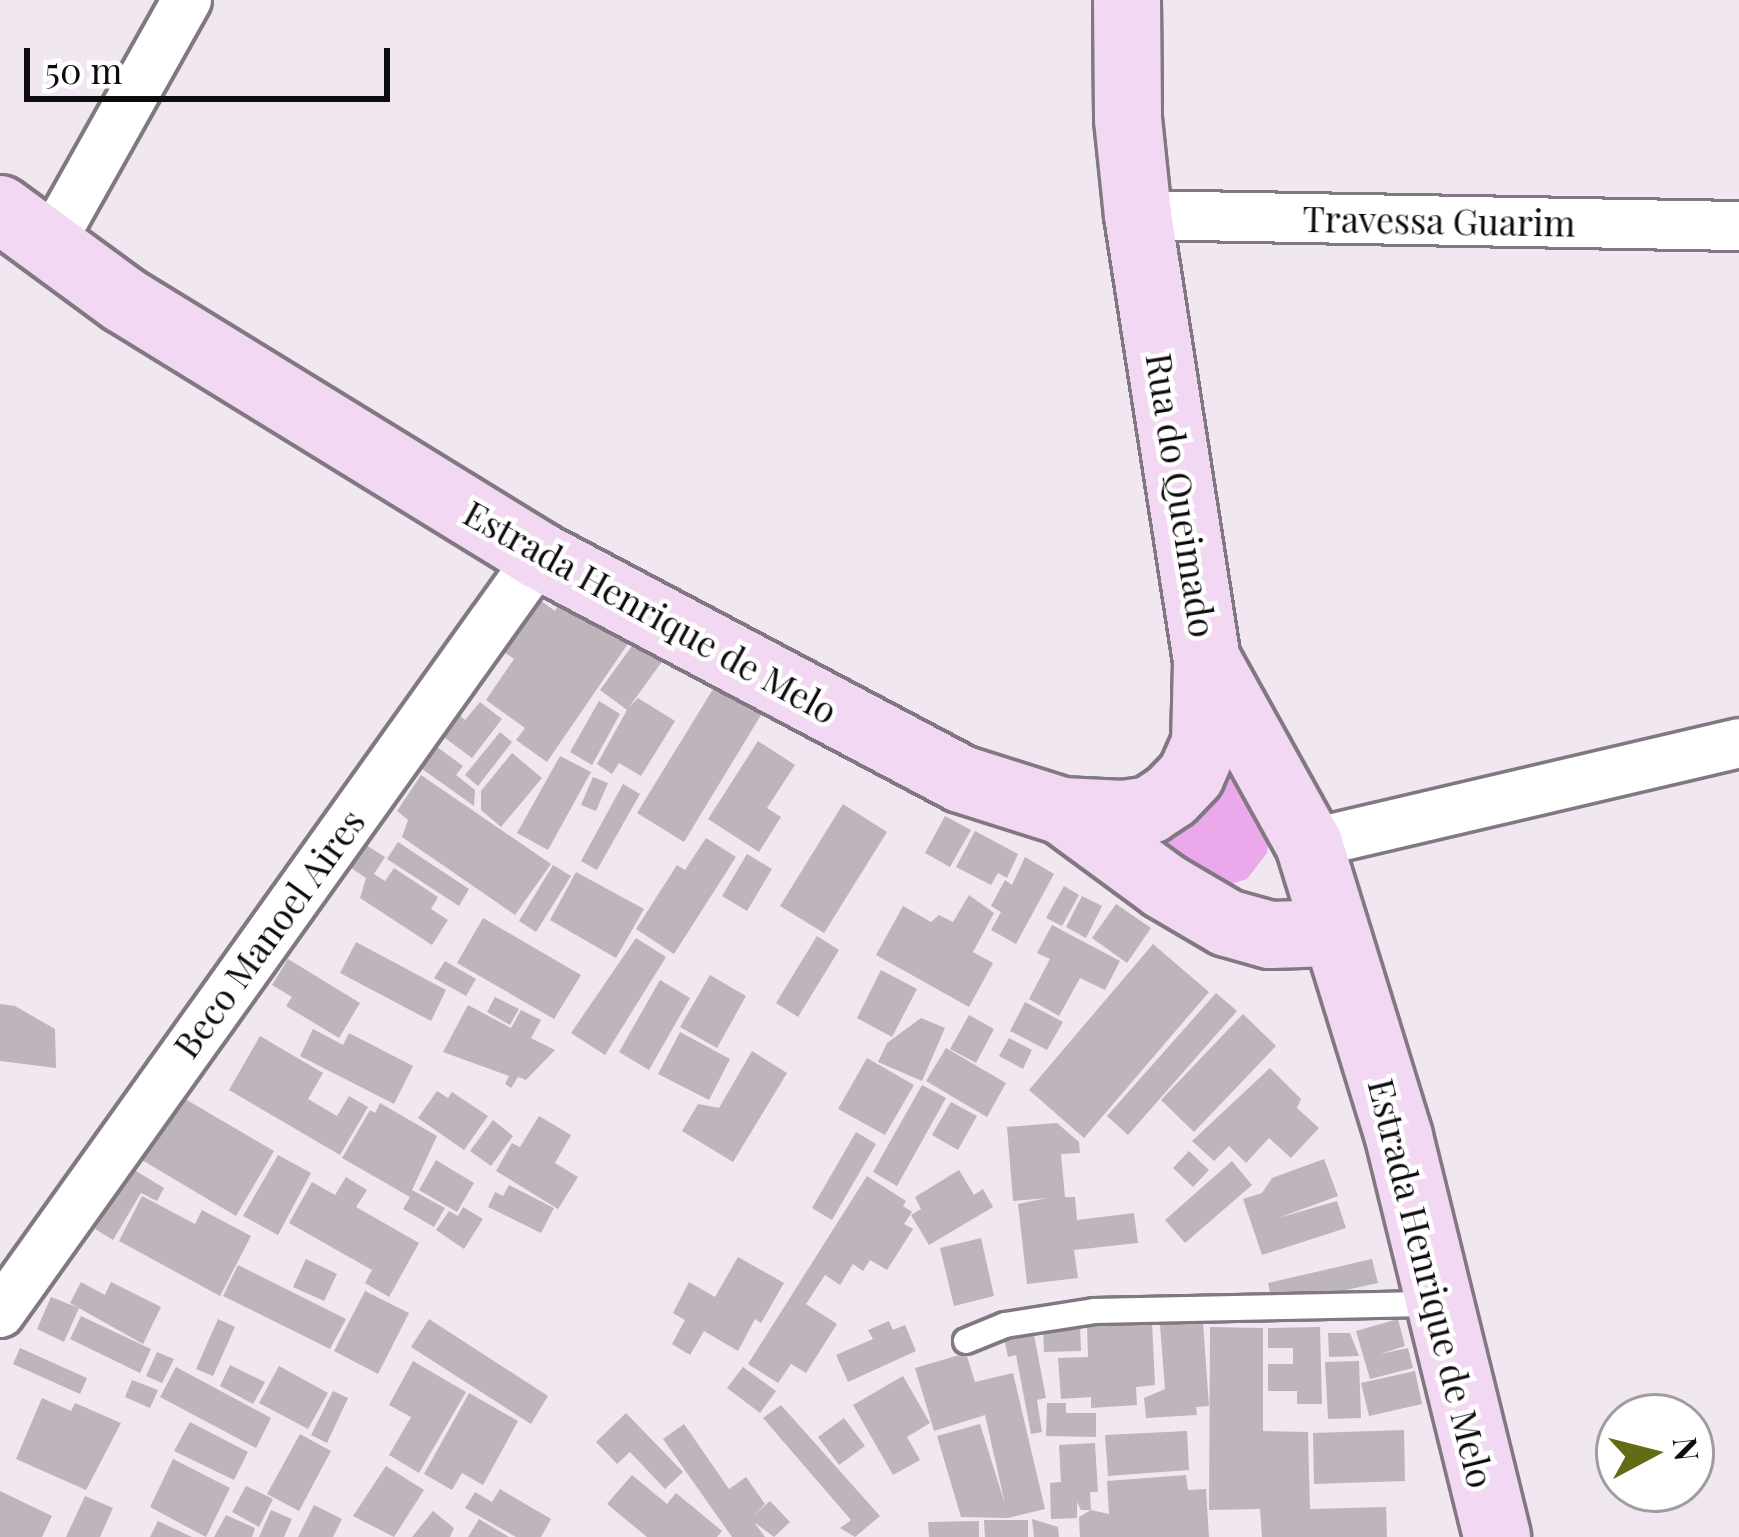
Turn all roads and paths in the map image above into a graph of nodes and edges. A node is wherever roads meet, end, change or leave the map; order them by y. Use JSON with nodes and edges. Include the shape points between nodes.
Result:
{"nodes":[{"id":1,"x":188,"y":0,"type":"edge"},
{"id":2,"x":1127,"y":0,"type":"edge"},
{"id":3,"x":1138,"y":215,"type":"junction"},
{"id":4,"x":25,"y":226,"type":"edge"},
{"id":5,"x":1739,"y":226,"type":"edge"},
{"id":6,"x":540,"y":556,"type":"junction"},
{"id":7,"x":1208,"y":660,"type":"junction"},
{"id":8,"x":1739,"y":743,"type":"edge"},
{"id":9,"x":1062,"y":811,"type":"junction"},
{"id":10,"x":1309,"y":844,"type":"junction"},
{"id":11,"x":1333,"y":933,"type":"junction"},
{"id":12,"x":1365,"y":1030,"type":"joint"},
{"id":13,"x":18,"y":1255,"type":"edge"},
{"id":14,"x":1438,"y":1304,"type":"junction"},
{"id":15,"x":0,"y":1313,"type":"edge"},
{"id":16,"x":967,"y":1341,"type":"dead end"},
{"id":17,"x":1497,"y":1537,"type":"edge"}],
"edges":[{"from":1,"to":4,"type":"street"},
{"from":2,"to":3,"type":"main road","name":"Rua do Queimado"},
{"from":3,"to":5,"type":"street","name":"Travessa Guarim"},
{"from":3,"to":7,"type":"main road","name":"Rua do Queimado"},
{"from":4,"to":6,"type":"main road","name":"Estrada Henrique de Melo","via":[[124,300]]},
{"from":6,"to":9,"type":"main road","name":"Estrada Henrique de Melo","via":[[961,779]]},
{"from":6,"to":13,"type":"street","name":"Beco Manoel Aires"},
{"from":7,"to":9,"type":"main road","via":[[1205,744],[1171,796],[1136,812]]},
{"from":7,"to":10,"type":"main road","name":"Rua do Queimado"},
{"from":8,"to":10,"type":"street"},
{"from":9,"to":11,"type":"main road","name":"Estrada Henrique de Melo","via":[[1227,922],[1270,934]]},
{"from":10,"to":11,"type":"main road","name":"Rua do Queimado"},
{"from":11,"to":12,"type":"main road","name":"Rua do Queimado"},
{"from":12,"to":14,"type":"main road","name":"Estrada Henrique de Melo"},
{"from":13,"to":15,"type":"street","name":"Beco Manoel Aires"},
{"from":14,"to":16,"type":"lane","via":[[1094,1311],[1004,1325]]},
{"from":14,"to":17,"type":"main road","name":"Estrada Henrique de Melo"}]}
